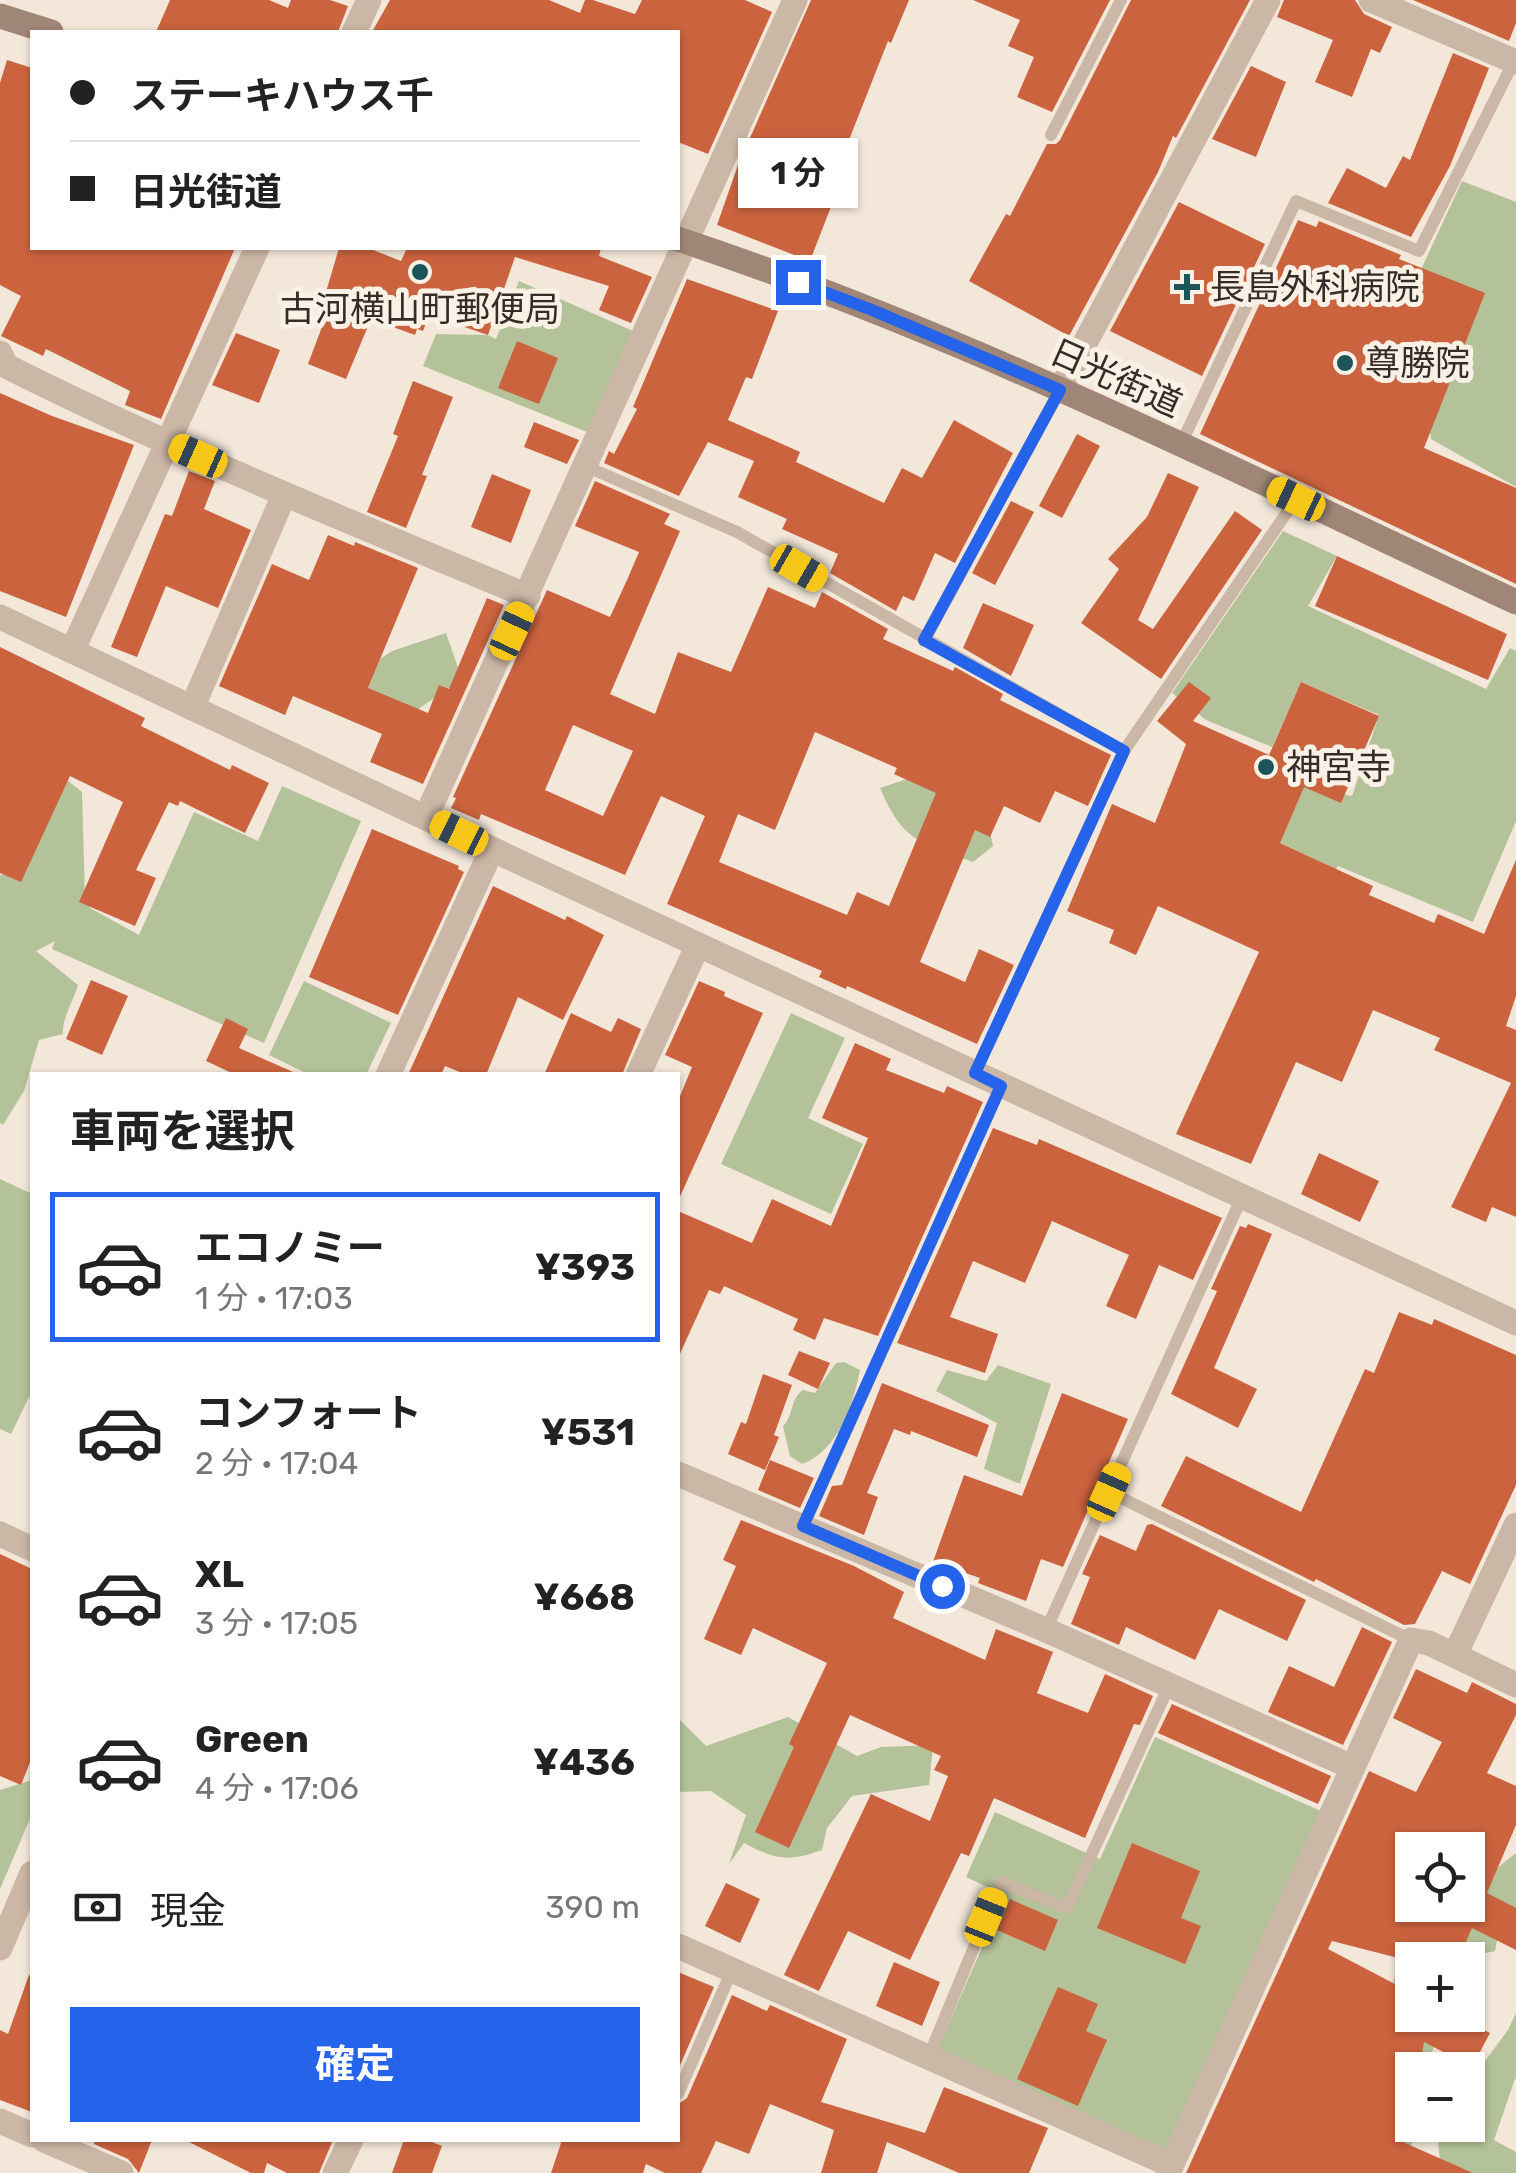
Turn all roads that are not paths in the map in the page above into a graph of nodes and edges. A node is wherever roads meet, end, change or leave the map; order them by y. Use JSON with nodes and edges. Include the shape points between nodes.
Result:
{"nodes":[{"id":1,"x":369,"y":0,"type":"edge"},
{"id":2,"x":1121,"y":0,"type":"edge"},
{"id":3,"x":1268,"y":0,"type":"edge"},
{"id":4,"x":1371,"y":0,"type":"edge"},
{"id":5,"x":786,"y":3,"type":"edge"},
{"id":6,"x":0,"y":16,"type":"edge"},
{"id":7,"x":45,"y":30,"type":"edge"},
{"id":8,"x":355,"y":30,"type":"edge"},
{"id":9,"x":1515,"y":61,"type":"edge"},
{"id":10,"x":1051,"y":135,"type":"dead end"},
{"id":11,"x":682,"y":240,"type":"edge"},
{"id":12,"x":256,"y":250,"type":"edge"},
{"id":13,"x":678,"y":250,"type":"edge"},
{"id":14,"x":2,"y":361,"type":"edge"},
{"id":15,"x":1060,"y":390,"type":"junction"},
{"id":16,"x":169,"y":442,"type":"junction"},
{"id":17,"x":1180,"y":446,"type":"junction"},
{"id":18,"x":585,"y":466,"type":"junction"},
{"id":19,"x":284,"y":494,"type":"junction"},
{"id":20,"x":1296,"y":499,"type":"junction"},
{"id":21,"x":528,"y":596,"type":"junction"},
{"id":22,"x":1516,"y":602,"type":"edge"},
{"id":23,"x":0,"y":618,"type":"edge"},
{"id":24,"x":924,"y":640,"type":"junction"},
{"id":25,"x":72,"y":652,"type":"junction"},
{"id":26,"x":192,"y":708,"type":"junction"},
{"id":27,"x":1124,"y":751,"type":"junction"},
{"id":28,"x":426,"y":818,"type":"junction"},
{"id":29,"x":492,"y":849,"type":"junction"},
{"id":30,"x":698,"y":944,"type":"junction"},
{"id":31,"x":389,"y":1072,"type":"edge"},
{"id":32,"x":639,"y":1072,"type":"edge"},
{"id":33,"x":975,"y":1073,"type":"junction"},
{"id":34,"x":1001,"y":1086,"type":"junction"},
{"id":35,"x":1242,"y":1198,"type":"junction"},
{"id":36,"x":1516,"y":1324,"type":"edge"},
{"id":37,"x":680,"y":1475,"type":"edge"},
{"id":38,"x":1109,"y":1492,"type":"junction"},
{"id":39,"x":803,"y":1526,"type":"junction"},
{"id":40,"x":1516,"y":1526,"type":"edge"},
{"id":41,"x":0,"y":1534,"type":"edge"},
{"id":42,"x":30,"y":1548,"type":"edge"},
{"id":43,"x":1046,"y":1630,"type":"junction"},
{"id":44,"x":1411,"y":1640,"type":"junction"},
{"id":45,"x":1455,"y":1655,"type":"junction"},
{"id":46,"x":1516,"y":1684,"type":"edge"},
{"id":47,"x":1169,"y":1686,"type":"junction"},
{"id":48,"x":1352,"y":1767,"type":"junction"},
{"id":49,"x":30,"y":1879,"type":"edge"},
{"id":50,"x":680,"y":1947,"type":"edge"},
{"id":51,"x":0,"y":1948,"type":"edge"},
{"id":52,"x":732,"y":1970,"type":"junction"},
{"id":53,"x":928,"y":2058,"type":"junction"},
{"id":54,"x":680,"y":2089,"type":"edge"},
{"id":55,"x":0,"y":2121,"type":"edge"},
{"id":56,"x":30,"y":2134,"type":"edge"},
{"id":57,"x":49,"y":2142,"type":"edge"},
{"id":58,"x":350,"y":2142,"type":"edge"},
{"id":59,"x":1170,"y":2169,"type":"edge"},
{"id":60,"x":122,"y":2173,"type":"edge"},
{"id":61,"x":335,"y":2173,"type":"edge"}],
"edges":[{"from":1,"to":8,"type":"street"},
{"from":2,"to":10,"type":"lane"},
{"from":3,"to":15,"type":"street"},
{"from":4,"to":9,"type":"street"},
{"from":5,"to":11,"type":"street"},
{"from":6,"to":7,"type":"main road"},
{"from":9,"to":17,"type":"lane","via":[[1419,252],[1296,201]]},
{"from":11,"to":15,"type":"main road","name":"日光街道","via":[[872,310]]},
{"from":12,"to":16,"type":"street"},
{"from":13,"to":18,"type":"street"},
{"from":14,"to":16,"type":"street"},
{"from":15,"to":17,"type":"main road","name":"日光街道"},
{"from":15,"to":24,"type":"lane"},
{"from":16,"to":19,"type":"street"},
{"from":16,"to":25,"type":"street"},
{"from":17,"to":20,"type":"main road","name":"日光街道"},
{"from":18,"to":21,"type":"street"},
{"from":18,"to":24,"type":"lane","via":[[737,532]]},
{"from":19,"to":21,"type":"street"},
{"from":19,"to":26,"type":"street"},
{"from":20,"to":22,"type":"main road","name":"日光街道"},
{"from":20,"to":27,"type":"lane"},
{"from":21,"to":28,"type":"street"},
{"from":23,"to":25,"type":"street"},
{"from":24,"to":27,"type":"lane"},
{"from":25,"to":26,"type":"street"},
{"from":26,"to":28,"type":"street"},
{"from":27,"to":33,"type":"lane"},
{"from":28,"to":29,"type":"street"},
{"from":29,"to":30,"type":"street"},
{"from":29,"to":31,"type":"street"},
{"from":30,"to":32,"type":"street"},
{"from":30,"to":33,"type":"street"},
{"from":33,"to":34,"type":"street"},
{"from":34,"to":35,"type":"street"},
{"from":34,"to":39,"type":"lane"},
{"from":35,"to":36,"type":"street"},
{"from":35,"to":38,"type":"lane"},
{"from":37,"to":39,"type":"street"},
{"from":38,"to":43,"type":"lane"},
{"from":38,"to":44,"type":"lane"},
{"from":39,"to":43,"type":"street"},
{"from":40,"to":45,"type":"street"},
{"from":41,"to":42,"type":"street"},
{"from":43,"to":47,"type":"street"},
{"from":44,"to":45,"type":"street"},
{"from":44,"to":48,"type":"street"},
{"from":45,"to":46,"type":"street"},
{"from":47,"to":48,"type":"street"},
{"from":47,"to":53,"type":"lane","via":[[1067,1908],[1001,1882]]},
{"from":48,"to":59,"type":"street"},
{"from":49,"to":51,"type":"street"},
{"from":50,"to":52,"type":"street"},
{"from":52,"to":53,"type":"street"},
{"from":52,"to":54,"type":"lane"},
{"from":53,"to":59,"type":"street"},
{"from":55,"to":56,"type":"street"},
{"from":57,"to":60,"type":"street"},
{"from":58,"to":61,"type":"street"}]}
